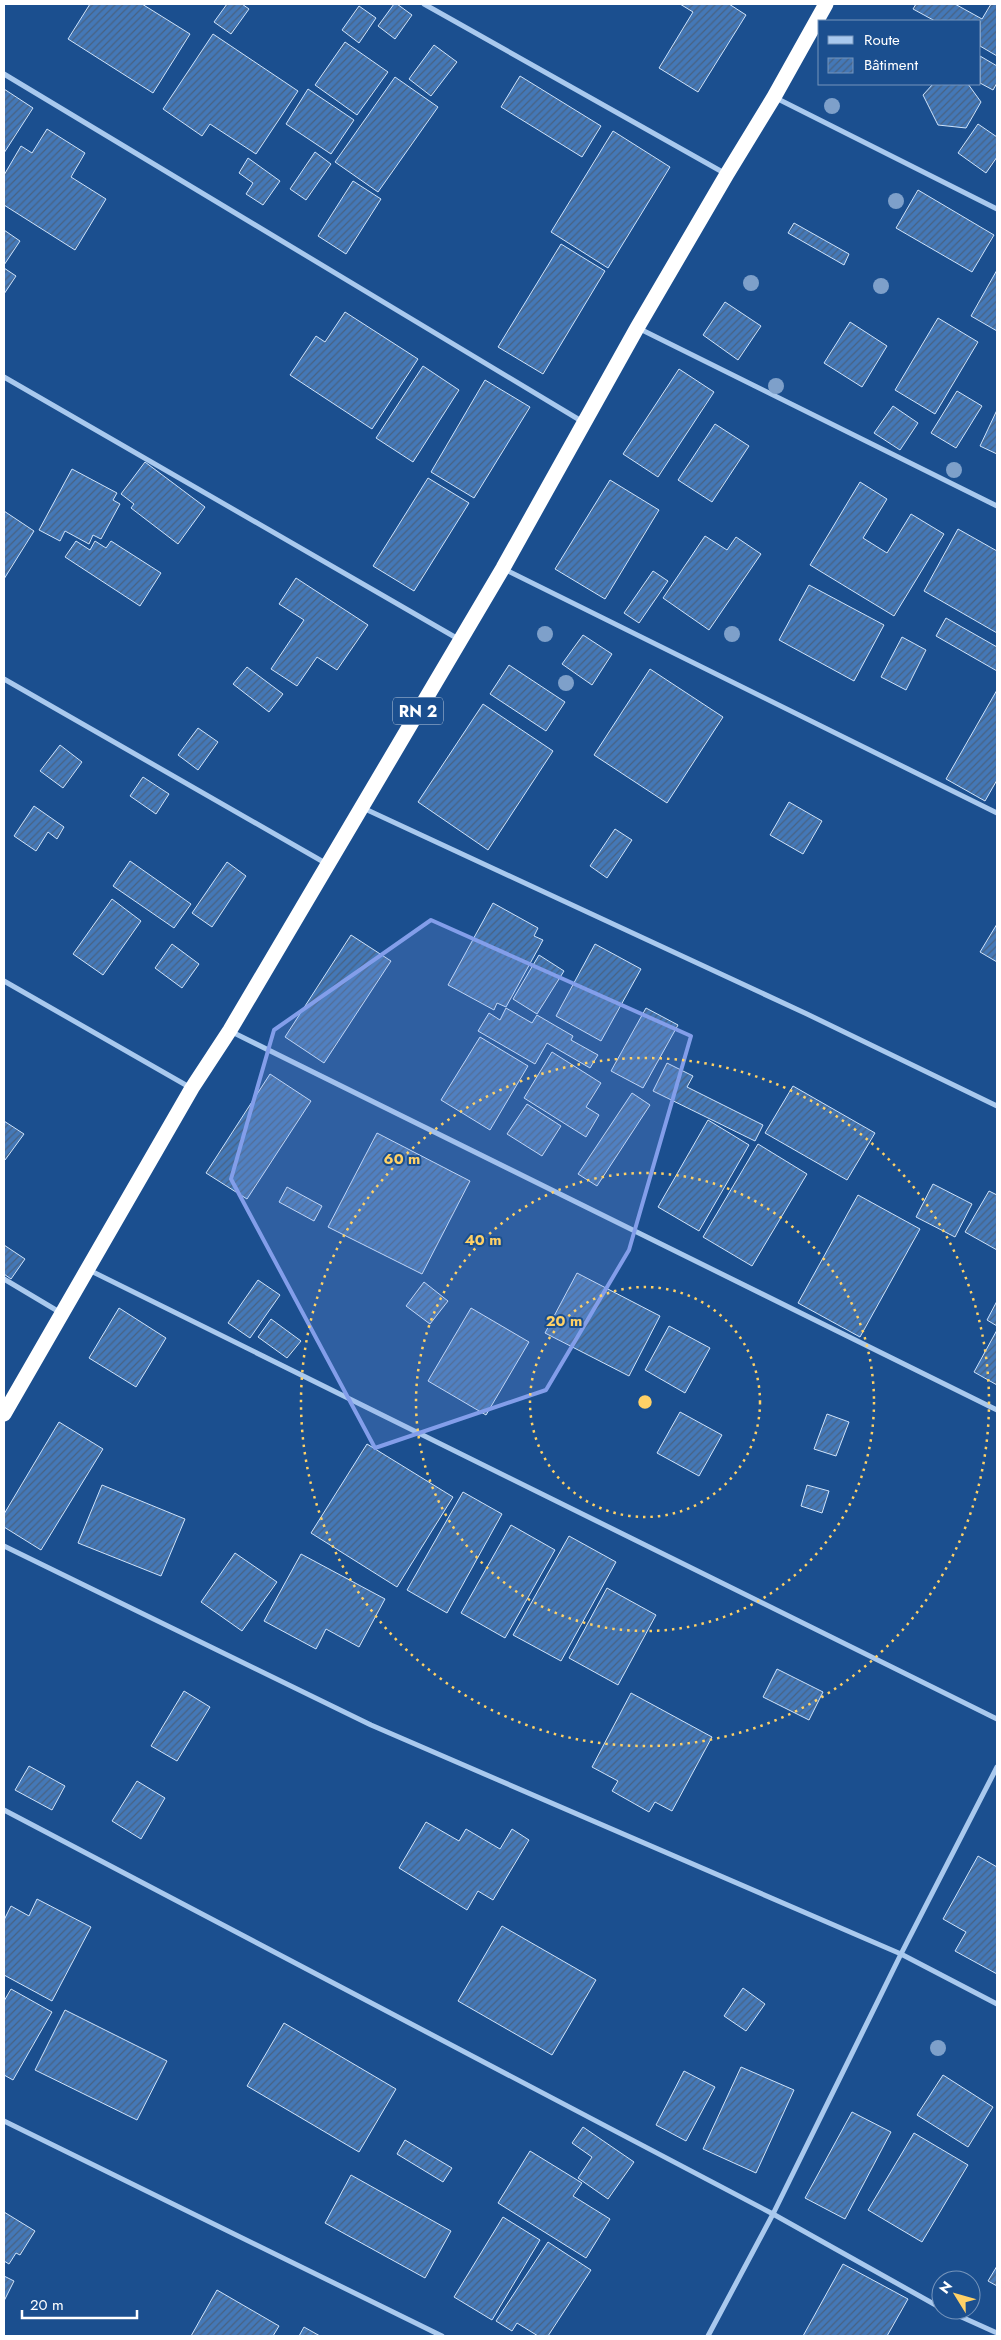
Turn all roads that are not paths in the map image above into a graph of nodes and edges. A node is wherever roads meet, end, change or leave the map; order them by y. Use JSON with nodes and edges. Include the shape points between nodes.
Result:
{"nodes":[{"id":1,"x":424,"y":4,"type":"edge"},
{"id":2,"x":826,"y":4,"type":"edge"},
{"id":3,"x":4,"y":74,"type":"edge"},
{"id":4,"x":774,"y":97,"type":"junction"},
{"id":5,"x":727,"y":174,"type":"junction"},
{"id":6,"x":997,"y":209,"type":"edge"},
{"id":7,"x":637,"y":328,"type":"junction"},
{"id":8,"x":4,"y":377,"type":"edge"},
{"id":9,"x":586,"y":423,"type":"junction"},
{"id":10,"x":997,"y":506,"type":"edge"},
{"id":11,"x":503,"y":568,"type":"junction"},
{"id":12,"x":460,"y":640,"type":"junction"},
{"id":13,"x":4,"y":679,"type":"edge"},
{"id":14,"x":361,"y":807,"type":"junction"},
{"id":15,"x":997,"y":813,"type":"edge"},
{"id":16,"x":328,"y":864,"type":"junction"},
{"id":17,"x":4,"y":981,"type":"edge"},
{"id":18,"x":230,"y":1030,"type":"junction"},
{"id":19,"x":192,"y":1088,"type":"junction"},
{"id":20,"x":997,"y":1106,"type":"edge"},
{"id":21,"x":86,"y":1268,"type":"junction"},
{"id":22,"x":4,"y":1279,"type":"edge"},
{"id":23,"x":61,"y":1313,"type":"junction"},
{"id":24,"x":997,"y":1410,"type":"edge"},
{"id":25,"x":4,"y":1414,"type":"edge"},
{"id":26,"x":4,"y":1546,"type":"edge"},
{"id":27,"x":997,"y":1719,"type":"edge"},
{"id":28,"x":997,"y":1767,"type":"edge"},
{"id":29,"x":4,"y":1810,"type":"edge"},
{"id":30,"x":901,"y":1954,"type":"junction"},
{"id":31,"x":997,"y":2004,"type":"edge"},
{"id":32,"x":4,"y":2121,"type":"edge"},
{"id":33,"x":773,"y":2214,"type":"junction"},
{"id":34,"x":931,"y":2302,"type":"edge"},
{"id":35,"x":968,"y":2320,"type":"edge"},
{"id":36,"x":997,"y":2333,"type":"edge"},
{"id":37,"x":442,"y":2336,"type":"edge"},
{"id":38,"x":708,"y":2336,"type":"edge"}],
"edges":[{"from":1,"to":5,"type":"street"},
{"from":2,"to":4,"type":"highway","number":"RN 2"},
{"from":3,"to":9,"type":"street"},
{"from":4,"to":5,"type":"highway","number":"RN 2"},
{"from":4,"to":6,"type":"street"},
{"from":5,"to":7,"type":"highway","number":"RN 2"},
{"from":7,"to":9,"type":"highway","number":"RN 2"},
{"from":7,"to":10,"type":"street"},
{"from":8,"to":12,"type":"street"},
{"from":9,"to":11,"type":"highway","number":"RN 2"},
{"from":11,"to":12,"type":"highway","number":"RN 2"},
{"from":11,"to":15,"type":"street"},
{"from":12,"to":14,"type":"highway","number":"RN 2"},
{"from":13,"to":16,"type":"street"},
{"from":14,"to":16,"type":"highway","number":"RN 2"},
{"from":14,"to":20,"type":"street"},
{"from":16,"to":18,"type":"highway","number":"RN 2"},
{"from":17,"to":19,"type":"street"},
{"from":18,"to":19,"type":"highway","number":"RN 2"},
{"from":18,"to":24,"type":"street"},
{"from":19,"to":21,"type":"highway","number":"RN 2"},
{"from":21,"to":23,"type":"highway","number":"RN 2"},
{"from":21,"to":27,"type":"street"},
{"from":22,"to":23,"type":"street"},
{"from":23,"to":25,"type":"highway","number":"RN 2"},
{"from":26,"to":30,"type":"street","via":[[371,1725]]},
{"from":28,"to":30,"type":"street"},
{"from":29,"to":33,"type":"street"},
{"from":30,"to":31,"type":"street"},
{"from":30,"to":33,"type":"street"},
{"from":32,"to":37,"type":"street"},
{"from":33,"to":34,"type":"street"},
{"from":33,"to":38,"type":"street"},
{"from":35,"to":36,"type":"street"}]}
